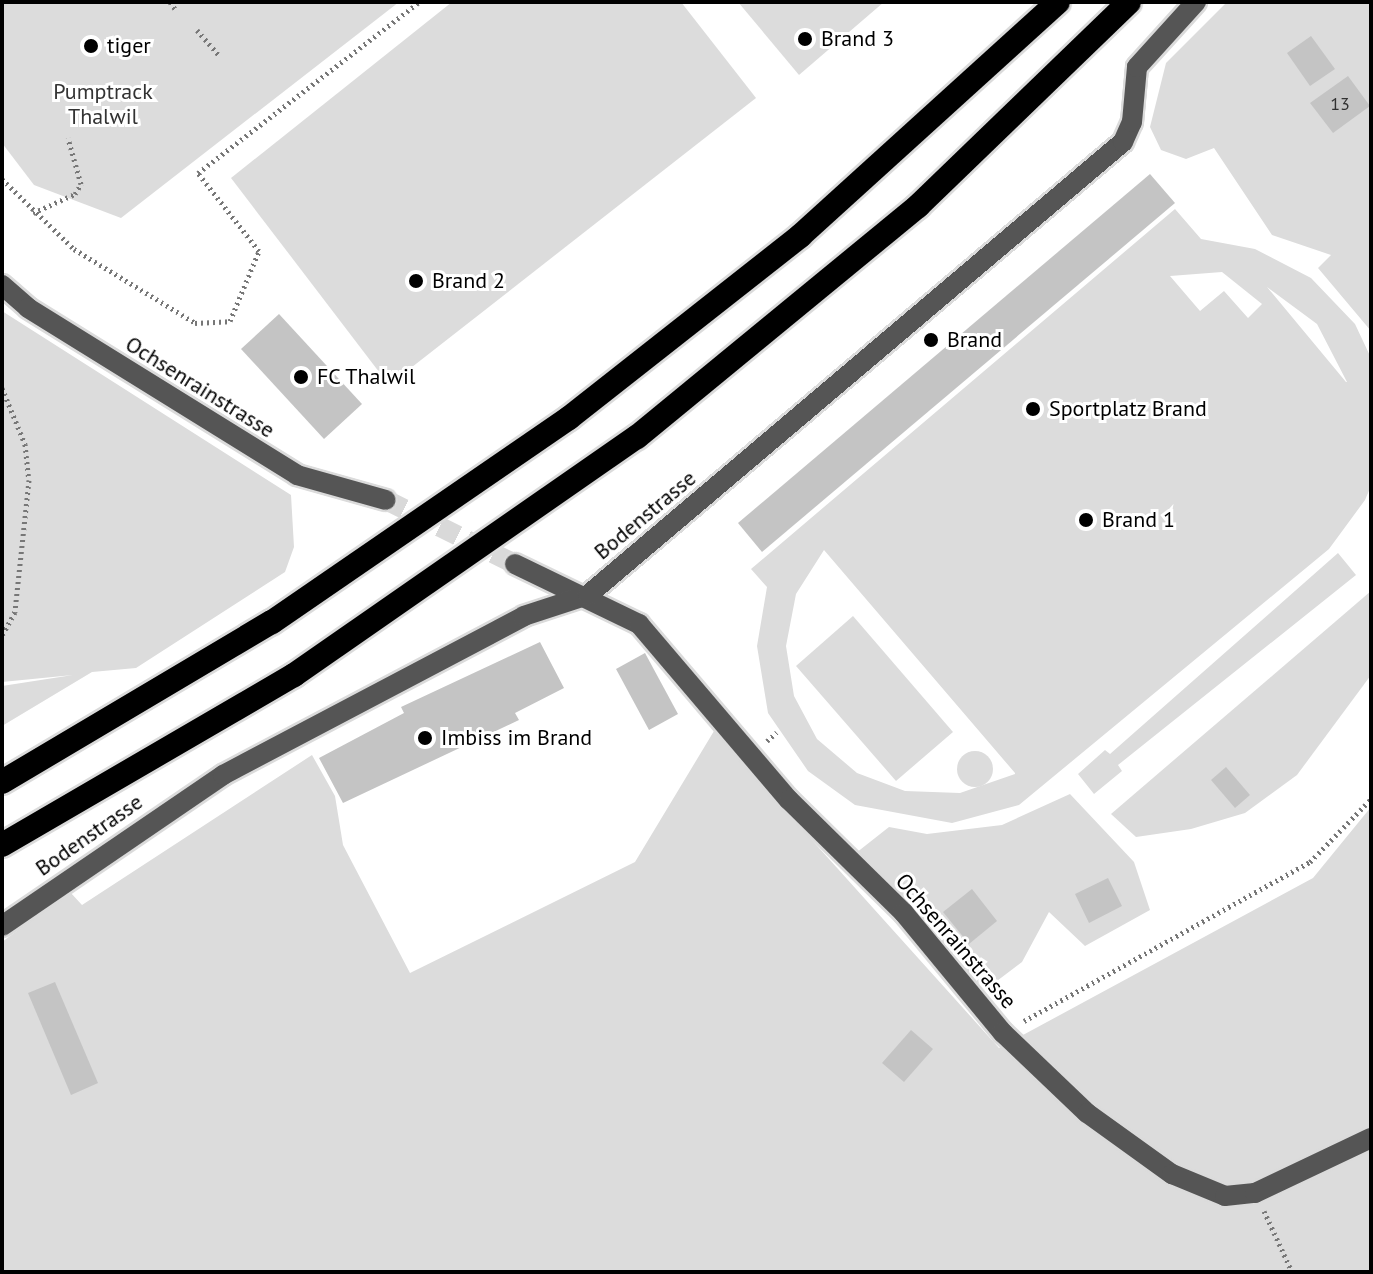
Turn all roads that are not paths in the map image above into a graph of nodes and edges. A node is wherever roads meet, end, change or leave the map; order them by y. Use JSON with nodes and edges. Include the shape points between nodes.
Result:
{"nodes":[{"id":1,"x":1058,"y":2,"type":"edge"},
{"id":2,"x":1129,"y":2,"type":"edge"},
{"id":3,"x":1196,"y":2,"type":"edge"},
{"id":4,"x":2,"y":285,"type":"edge"},
{"id":5,"x":386,"y":500,"type":"tunnel mouth"},
{"id":6,"x":515,"y":564,"type":"tunnel mouth"},
{"id":7,"x":588,"y":595,"type":"junction"},
{"id":8,"x":2,"y":782,"type":"edge"},
{"id":9,"x":2,"y":845,"type":"edge"},
{"id":10,"x":2,"y":926,"type":"edge"},
{"id":11,"x":1371,"y":1138,"type":"edge"}],
"edges":[{"from":1,"to":8,"type":"highway","via":[[800,236],[569,418],[272,622]]},
{"from":2,"to":9,"type":"highway","via":[[918,206],[637,437],[294,675]]},
{"from":3,"to":7,"type":"street","name":"Bodenstrasse","via":[[1137,67],[1123,142]]},
{"from":4,"to":5,"type":"street","name":"Ochsenrainstrasse","via":[[297,475]]},
{"from":6,"to":7,"type":"street","name":"Ochsenrainstrasse"},
{"from":7,"to":10,"type":"street","name":"Bodenstrasse","via":[[524,616],[223,775]]},
{"from":7,"to":11,"type":"street","name":"Ochsenrainstrasse","via":[[639,624],[789,800],[904,913],[1003,1033],[1087,1113],[1172,1174],[1225,1196],[1255,1193]]}]}
